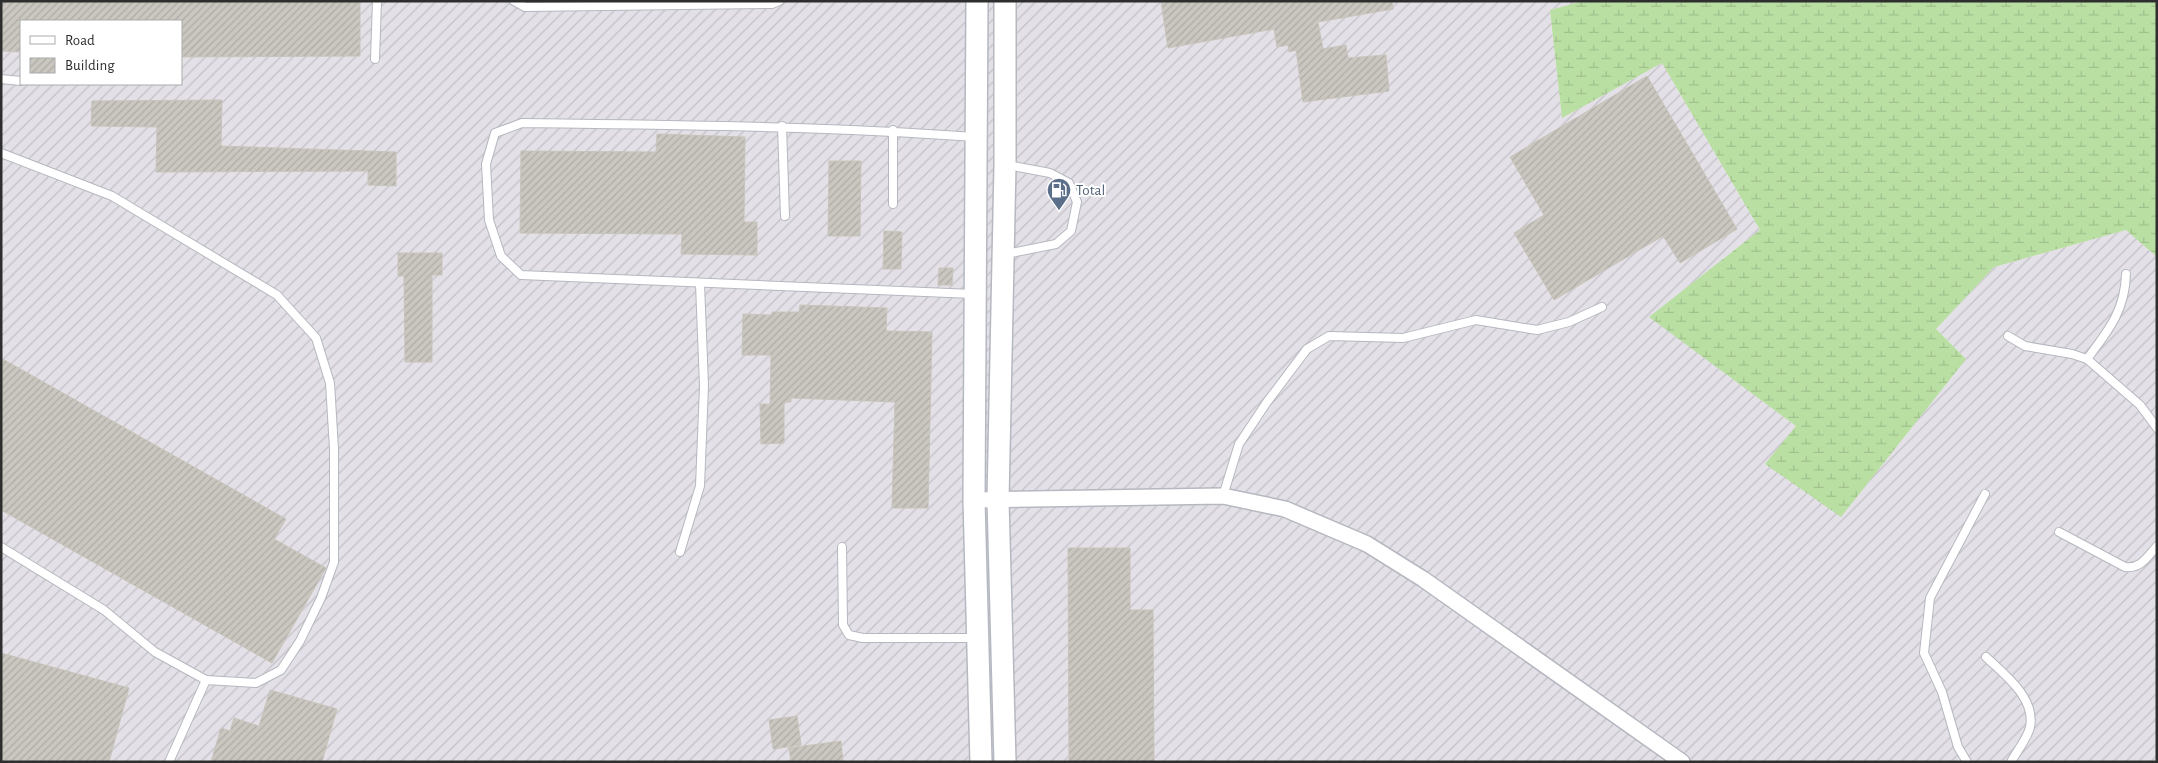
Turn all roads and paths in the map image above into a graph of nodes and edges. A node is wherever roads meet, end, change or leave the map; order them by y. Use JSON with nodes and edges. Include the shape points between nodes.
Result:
{"nodes":[{"id":1,"x":376,"y":1,"type":"edge"},
{"id":2,"x":514,"y":1,"type":"edge"},
{"id":3,"x":779,"y":1,"type":"edge"},
{"id":4,"x":977,"y":1,"type":"edge"},
{"id":5,"x":1005,"y":1,"type":"edge"},
{"id":6,"x":375,"y":59,"type":"dead end"},
{"id":7,"x":1,"y":79,"type":"edge"},
{"id":8,"x":20,"y":80,"type":"edge"},
{"id":9,"x":782,"y":126,"type":"junction"},
{"id":10,"x":893,"y":130,"type":"junction"},
{"id":11,"x":977,"y":137,"type":"junction"},
{"id":12,"x":1,"y":153,"type":"edge"},
{"id":13,"x":1005,"y":165,"type":"junction"},
{"id":14,"x":893,"y":204,"type":"dead end"},
{"id":15,"x":785,"y":216,"type":"dead end"},
{"id":16,"x":1002,"y":254,"type":"junction"},
{"id":17,"x":2126,"y":274,"type":"dead end"},
{"id":18,"x":700,"y":284,"type":"junction"},
{"id":19,"x":976,"y":294,"type":"junction"},
{"id":20,"x":1602,"y":307,"type":"dead end"},
{"id":21,"x":2008,"y":336,"type":"dead end"},
{"id":22,"x":2087,"y":359,"type":"junction"},
{"id":23,"x":2157,"y":428,"type":"edge"},
{"id":24,"x":1986,"y":494,"type":"dead end"},
{"id":25,"x":1223,"y":496,"type":"junction"},
{"id":26,"x":974,"y":500,"type":"junction"},
{"id":27,"x":998,"y":500,"type":"junction"},
{"id":28,"x":2059,"y":532,"type":"dead end"},
{"id":29,"x":2157,"y":546,"type":"edge"},
{"id":30,"x":1,"y":547,"type":"edge"},
{"id":31,"x":842,"y":547,"type":"dead end"},
{"id":32,"x":680,"y":552,"type":"dead end"},
{"id":33,"x":978,"y":638,"type":"junction"},
{"id":34,"x":1986,"y":657,"type":"dead end"},
{"id":35,"x":206,"y":680,"type":"junction"},
{"id":36,"x":169,"y":762,"type":"edge"},
{"id":37,"x":980,"y":762,"type":"edge"},
{"id":38,"x":1005,"y":762,"type":"edge"},
{"id":39,"x":1682,"y":762,"type":"edge"},
{"id":40,"x":1967,"y":762,"type":"edge"},
{"id":41,"x":2011,"y":762,"type":"edge"}],
"edges":[{"from":1,"to":6,"type":"lane"},
{"from":2,"to":3,"type":"lane","via":[[525,7],[772,4]]},
{"from":4,"to":11,"type":"main road"},
{"from":5,"to":13,"type":"main road"},
{"from":7,"to":8,"type":"lane"},
{"from":9,"to":10,"type":"lane"},
{"from":9,"to":15,"type":"lane"},
{"from":9,"to":18,"type":"lane","via":[[522,123],[495,133],[486,164],[489,220],[501,256],[521,276]]},
{"from":10,"to":11,"type":"lane"},
{"from":10,"to":14,"type":"lane"},
{"from":11,"to":19,"type":"main road"},
{"from":12,"to":35,"type":"lane","via":[[112,196],[277,295],[316,338],[330,383],[334,449],[334,562],[300,641],[281,670],[256,683]]},
{"from":13,"to":16,"type":"main road"},
{"from":13,"to":16,"type":"lane","via":[[1050,173],[1069,183],[1076,202],[1071,231],[1056,244]]},
{"from":16,"to":27,"type":"main road"},
{"from":17,"to":22,"type":"lane","via":[[2125,296],[2118,312]]},
{"from":18,"to":19,"type":"lane"},
{"from":18,"to":32,"type":"lane","via":[[704,386],[700,486]]},
{"from":19,"to":26,"type":"main road"},
{"from":20,"to":25,"type":"lane","via":[[1569,322],[1537,330],[1476,320],[1402,338],[1329,336],[1307,349],[1239,444]]},
{"from":21,"to":22,"type":"lane","via":[[2025,346]]},
{"from":22,"to":23,"type":"lane","via":[[2140,405]]},
{"from":24,"to":40,"type":"lane","via":[[1930,598],[1924,653],[1942,692],[1958,747]]},
{"from":25,"to":27,"type":"street"},
{"from":25,"to":39,"type":"street","via":[[1285,509],[1367,544],[1423,579]]},
{"from":26,"to":27,"type":"street"},
{"from":26,"to":33,"type":"main road"},
{"from":27,"to":38,"type":"main road"},
{"from":28,"to":29,"type":"lane","via":[[2125,567],[2134,568],[2141,564]]},
{"from":30,"to":35,"type":"lane","via":[[104,610],[155,652]]},
{"from":31,"to":33,"type":"lane","via":[[843,625],[849,636]]},
{"from":33,"to":37,"type":"main road"},
{"from":34,"to":41,"type":"lane","via":[[2015,684],[2029,707],[2030,728]]},
{"from":35,"to":36,"type":"lane"}]}
